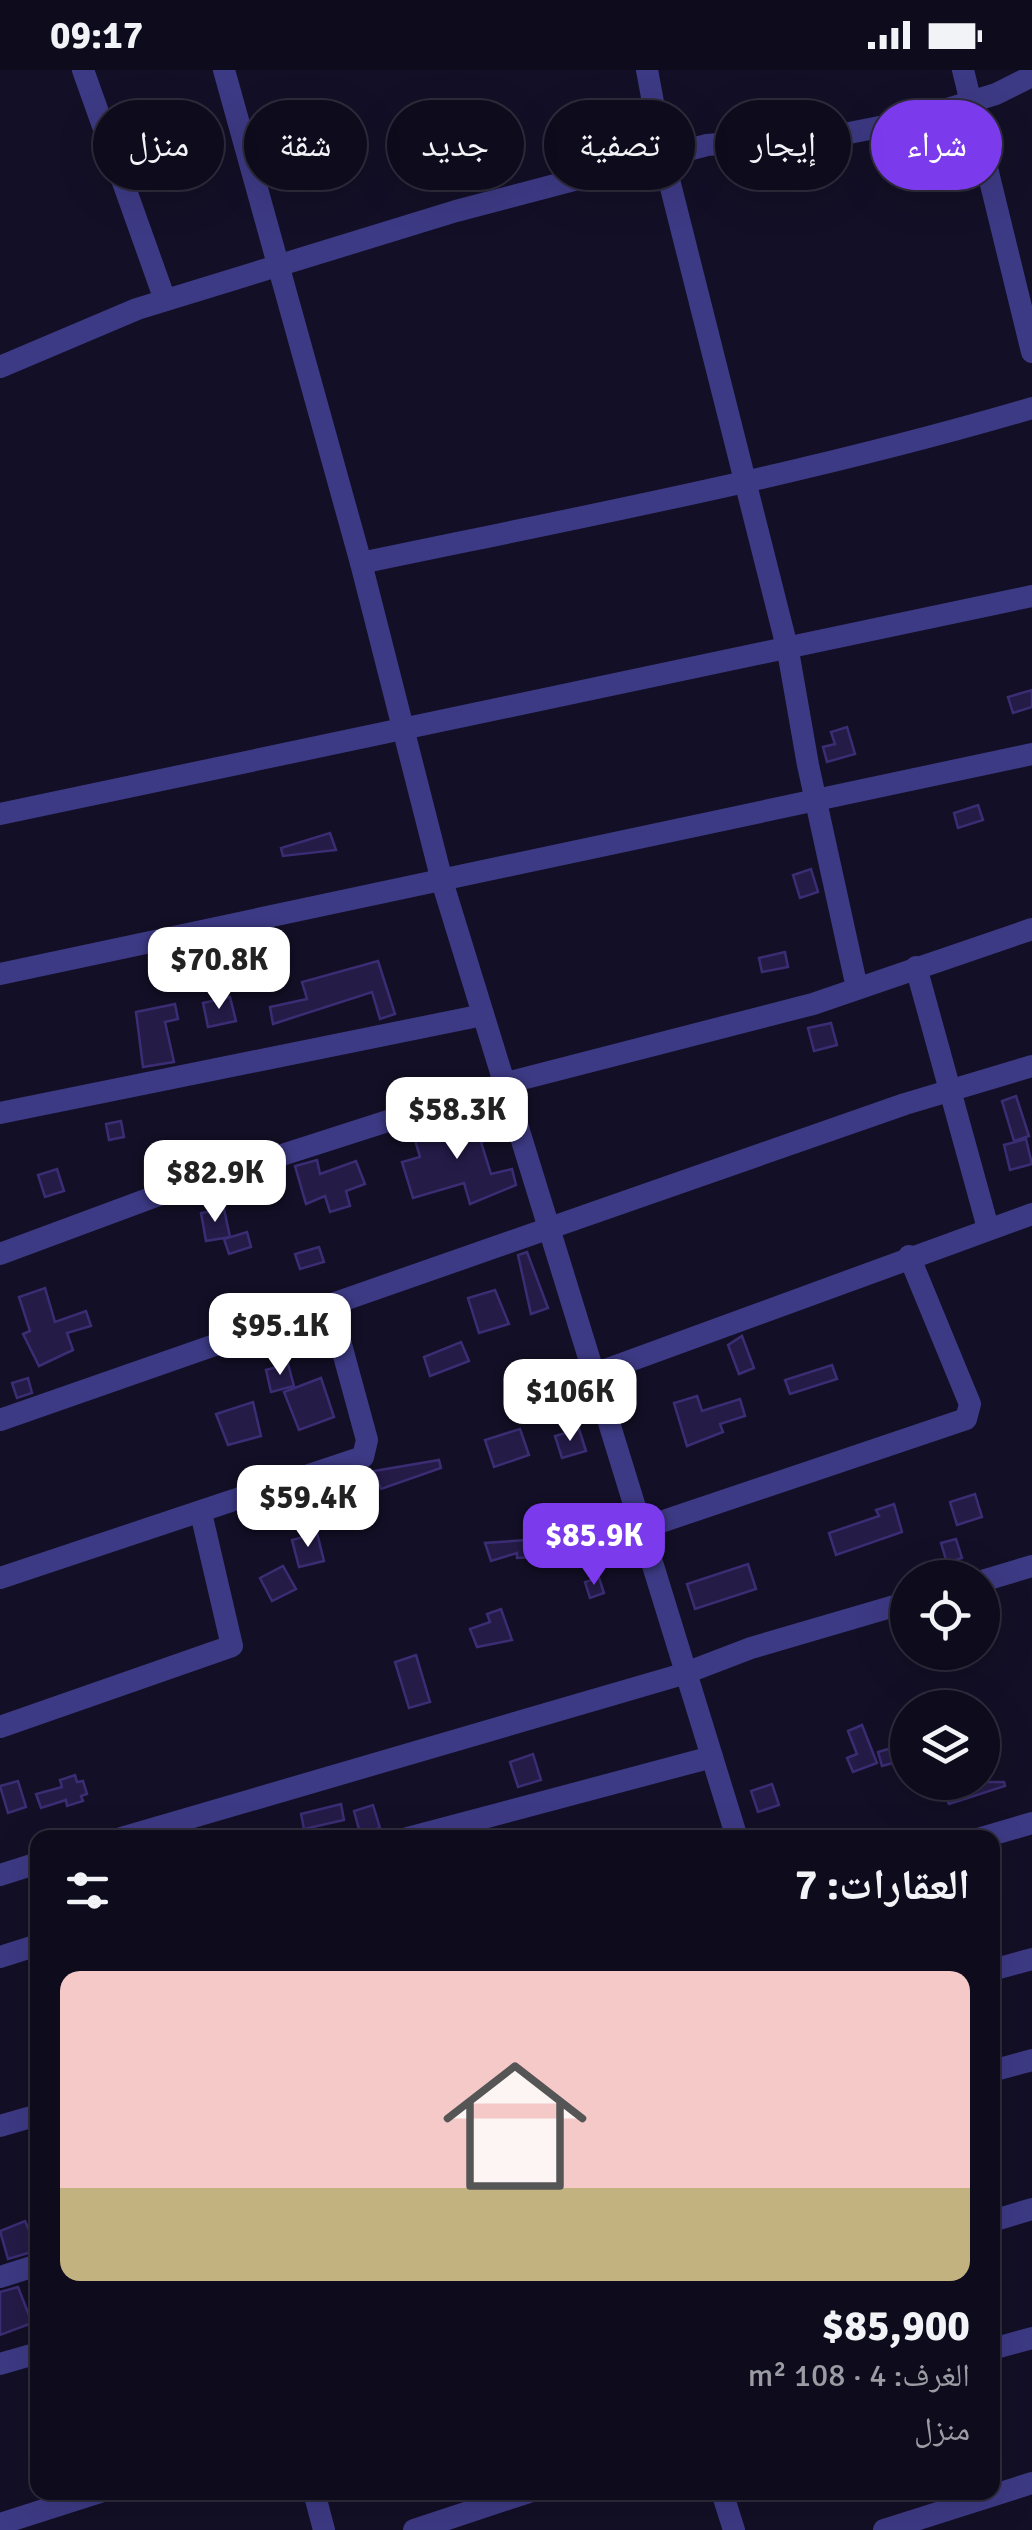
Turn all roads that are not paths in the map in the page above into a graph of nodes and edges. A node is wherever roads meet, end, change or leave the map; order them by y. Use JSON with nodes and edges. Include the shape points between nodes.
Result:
{"nodes":[{"id":1,"x":83,"y":70,"type":"edge"},
{"id":2,"x":224,"y":70,"type":"edge"},
{"id":3,"x":646,"y":70,"type":"edge"},
{"id":4,"x":963,"y":70,"type":"edge"},
{"id":5,"x":1032,"y":76,"type":"edge"},
{"id":6,"x":652,"y":100,"type":"edge"},
{"id":7,"x":970,"y":100,"type":"edge"},
{"id":8,"x":978,"y":100,"type":"edge"},
{"id":9,"x":871,"y":128,"type":"edge"},
{"id":10,"x":695,"y":148,"type":"edge"},
{"id":11,"x":544,"y":189,"type":"edge"},
{"id":12,"x":672,"y":190,"type":"edge"},
{"id":13,"x":992,"y":190,"type":"edge"},
{"id":14,"x":278,"y":264,"type":"junction"},
{"id":15,"x":165,"y":300,"type":"junction"},
{"id":16,"x":1032,"y":352,"type":"edge"},
{"id":17,"x":0,"y":367,"type":"edge"},
{"id":18,"x":1032,"y":408,"type":"edge"},
{"id":19,"x":746,"y":480,"type":"junction"},
{"id":20,"x":361,"y":563,"type":"junction"},
{"id":21,"x":1032,"y":596,"type":"edge"},
{"id":22,"x":788,"y":650,"type":"junction"},
{"id":23,"x":406,"y":730,"type":"junction"},
{"id":24,"x":1032,"y":754,"type":"edge"},
{"id":25,"x":816,"y":802,"type":"junction"},
{"id":26,"x":0,"y":814,"type":"edge"},
{"id":27,"x":442,"y":880,"type":"junction"},
{"id":28,"x":1032,"y":929,"type":"edge"},
{"id":29,"x":916,"y":967,"type":"junction"},
{"id":30,"x":0,"y":974,"type":"edge"},
{"id":31,"x":856,"y":988,"type":"junction"},
{"id":32,"x":483,"y":1015,"type":"junction"},
{"id":33,"x":1032,"y":1066,"type":"edge"},
{"id":34,"x":506,"y":1083,"type":"junction"},
{"id":35,"x":947,"y":1092,"type":"junction"},
{"id":36,"x":0,"y":1113,"type":"edge"},
{"id":37,"x":1032,"y":1214,"type":"edge"},
{"id":38,"x":988,"y":1228,"type":"junction"},
{"id":39,"x":552,"y":1230,"type":"junction"},
{"id":40,"x":0,"y":1254,"type":"edge"},
{"id":41,"x":909,"y":1256,"type":"junction"},
{"id":42,"x":331,"y":1308,"type":"junction"},
{"id":43,"x":594,"y":1374,"type":"junction"},
{"id":44,"x":0,"y":1420,"type":"edge"},
{"id":45,"x":201,"y":1513,"type":"junction"},
{"id":46,"x":640,"y":1530,"type":"junction"},
{"id":47,"x":1032,"y":1566,"type":"edge"},
{"id":48,"x":1000,"y":1576,"type":"edge"},
{"id":49,"x":0,"y":1578,"type":"edge"},
{"id":50,"x":890,"y":1607,"type":"edge"},
{"id":51,"x":683,"y":1674,"type":"junction"},
{"id":52,"x":0,"y":1726,"type":"edge"},
{"id":53,"x":712,"y":1758,"type":"junction"},
{"id":54,"x":1032,"y":1822,"type":"edge"},
{"id":55,"x":159,"y":1830,"type":"edge"},
{"id":56,"x":438,"y":1830,"type":"edge"},
{"id":57,"x":734,"y":1830,"type":"edge"},
{"id":58,"x":1000,"y":1832,"type":"edge"},
{"id":59,"x":30,"y":1866,"type":"edge"},
{"id":60,"x":0,"y":1875,"type":"edge"},
{"id":61,"x":30,"y":1947,"type":"edge"},
{"id":62,"x":0,"y":1956,"type":"edge"},
{"id":63,"x":1030,"y":1966,"type":"edge"},
{"id":64,"x":1000,"y":1969,"type":"edge"},
{"id":65,"x":1032,"y":2060,"type":"edge"},
{"id":66,"x":1000,"y":2070,"type":"edge"},
{"id":67,"x":30,"y":2117,"type":"edge"},
{"id":68,"x":0,"y":2126,"type":"edge"},
{"id":69,"x":1032,"y":2209,"type":"edge"},
{"id":70,"x":1000,"y":2219,"type":"edge"},
{"id":71,"x":30,"y":2268,"type":"edge"},
{"id":72,"x":0,"y":2277,"type":"edge"},
{"id":73,"x":1032,"y":2338,"type":"edge"},
{"id":74,"x":1000,"y":2348,"type":"edge"},
{"id":75,"x":30,"y":2355,"type":"edge"},
{"id":76,"x":0,"y":2364,"type":"edge"},
{"id":77,"x":1032,"y":2483,"type":"edge"},
{"id":78,"x":1000,"y":2493,"type":"edge"},
{"id":79,"x":75,"y":2500,"type":"edge"},
{"id":80,"x":316,"y":2500,"type":"edge"},
{"id":81,"x":505,"y":2500,"type":"edge"},
{"id":82,"x":725,"y":2500,"type":"edge"},
{"id":83,"x":978,"y":2500,"type":"edge"},
{"id":84,"x":0,"y":2524,"type":"edge"},
{"id":85,"x":324,"y":2530,"type":"edge"},
{"id":86,"x":414,"y":2530,"type":"edge"},
{"id":87,"x":734,"y":2530,"type":"edge"},
{"id":88,"x":884,"y":2530,"type":"edge"}],
"edges":[{"from":1,"to":15,"type":"street"},
{"from":2,"to":14,"type":"street"},
{"from":3,"to":6,"type":"street"},
{"from":4,"to":7,"type":"street"},
{"from":5,"to":8,"type":"street"},
{"from":9,"to":10,"type":"street"},
{"from":11,"to":14,"type":"street"},
{"from":12,"to":19,"type":"street"},
{"from":13,"to":16,"type":"street"},
{"from":14,"to":15,"type":"street"},
{"from":14,"to":20,"type":"street"},
{"from":15,"to":17,"type":"street"},
{"from":18,"to":19,"type":"street"},
{"from":19,"to":20,"type":"street"},
{"from":19,"to":22,"type":"street"},
{"from":20,"to":23,"type":"street"},
{"from":21,"to":22,"type":"street"},
{"from":22,"to":23,"type":"street"},
{"from":22,"to":25,"type":"street"},
{"from":23,"to":26,"type":"street"},
{"from":23,"to":27,"type":"street"},
{"from":24,"to":25,"type":"street"},
{"from":25,"to":27,"type":"street"},
{"from":25,"to":31,"type":"street"},
{"from":27,"to":30,"type":"street"},
{"from":27,"to":32,"type":"street"},
{"from":28,"to":29,"type":"street"},
{"from":29,"to":31,"type":"street"},
{"from":29,"to":35,"type":"street"},
{"from":31,"to":34,"type":"street"},
{"from":32,"to":34,"type":"street"},
{"from":32,"to":36,"type":"street"},
{"from":33,"to":35,"type":"street"},
{"from":34,"to":39,"type":"street"},
{"from":34,"to":40,"type":"street","via":[[167,1192]]},
{"from":35,"to":38,"type":"street"},
{"from":35,"to":39,"type":"street"},
{"from":37,"to":38,"type":"street"},
{"from":38,"to":41,"type":"street"},
{"from":39,"to":42,"type":"street"},
{"from":39,"to":43,"type":"street"},
{"from":41,"to":43,"type":"street"},
{"from":41,"to":46,"type":"street","via":[[970,1404],[966,1420]]},
{"from":42,"to":44,"type":"street"},
{"from":42,"to":45,"type":"street","via":[[368,1449]]},
{"from":43,"to":46,"type":"street"},
{"from":45,"to":49,"type":"street"},
{"from":45,"to":52,"type":"street","via":[[232,1646]]},
{"from":46,"to":51,"type":"street"},
{"from":47,"to":48,"type":"street"},
{"from":50,"to":51,"type":"street"},
{"from":51,"to":53,"type":"street"},
{"from":51,"to":55,"type":"street"},
{"from":53,"to":56,"type":"street"},
{"from":53,"to":57,"type":"street"},
{"from":54,"to":58,"type":"street"},
{"from":59,"to":60,"type":"street"},
{"from":61,"to":62,"type":"street"},
{"from":63,"to":64,"type":"street"},
{"from":65,"to":66,"type":"street"},
{"from":67,"to":68,"type":"street"},
{"from":69,"to":70,"type":"street"},
{"from":71,"to":72,"type":"street"},
{"from":73,"to":74,"type":"street"},
{"from":75,"to":76,"type":"street"},
{"from":77,"to":78,"type":"street"},
{"from":79,"to":84,"type":"street"},
{"from":80,"to":85,"type":"street"},
{"from":81,"to":86,"type":"street"},
{"from":82,"to":87,"type":"street"},
{"from":83,"to":88,"type":"street"}]}
